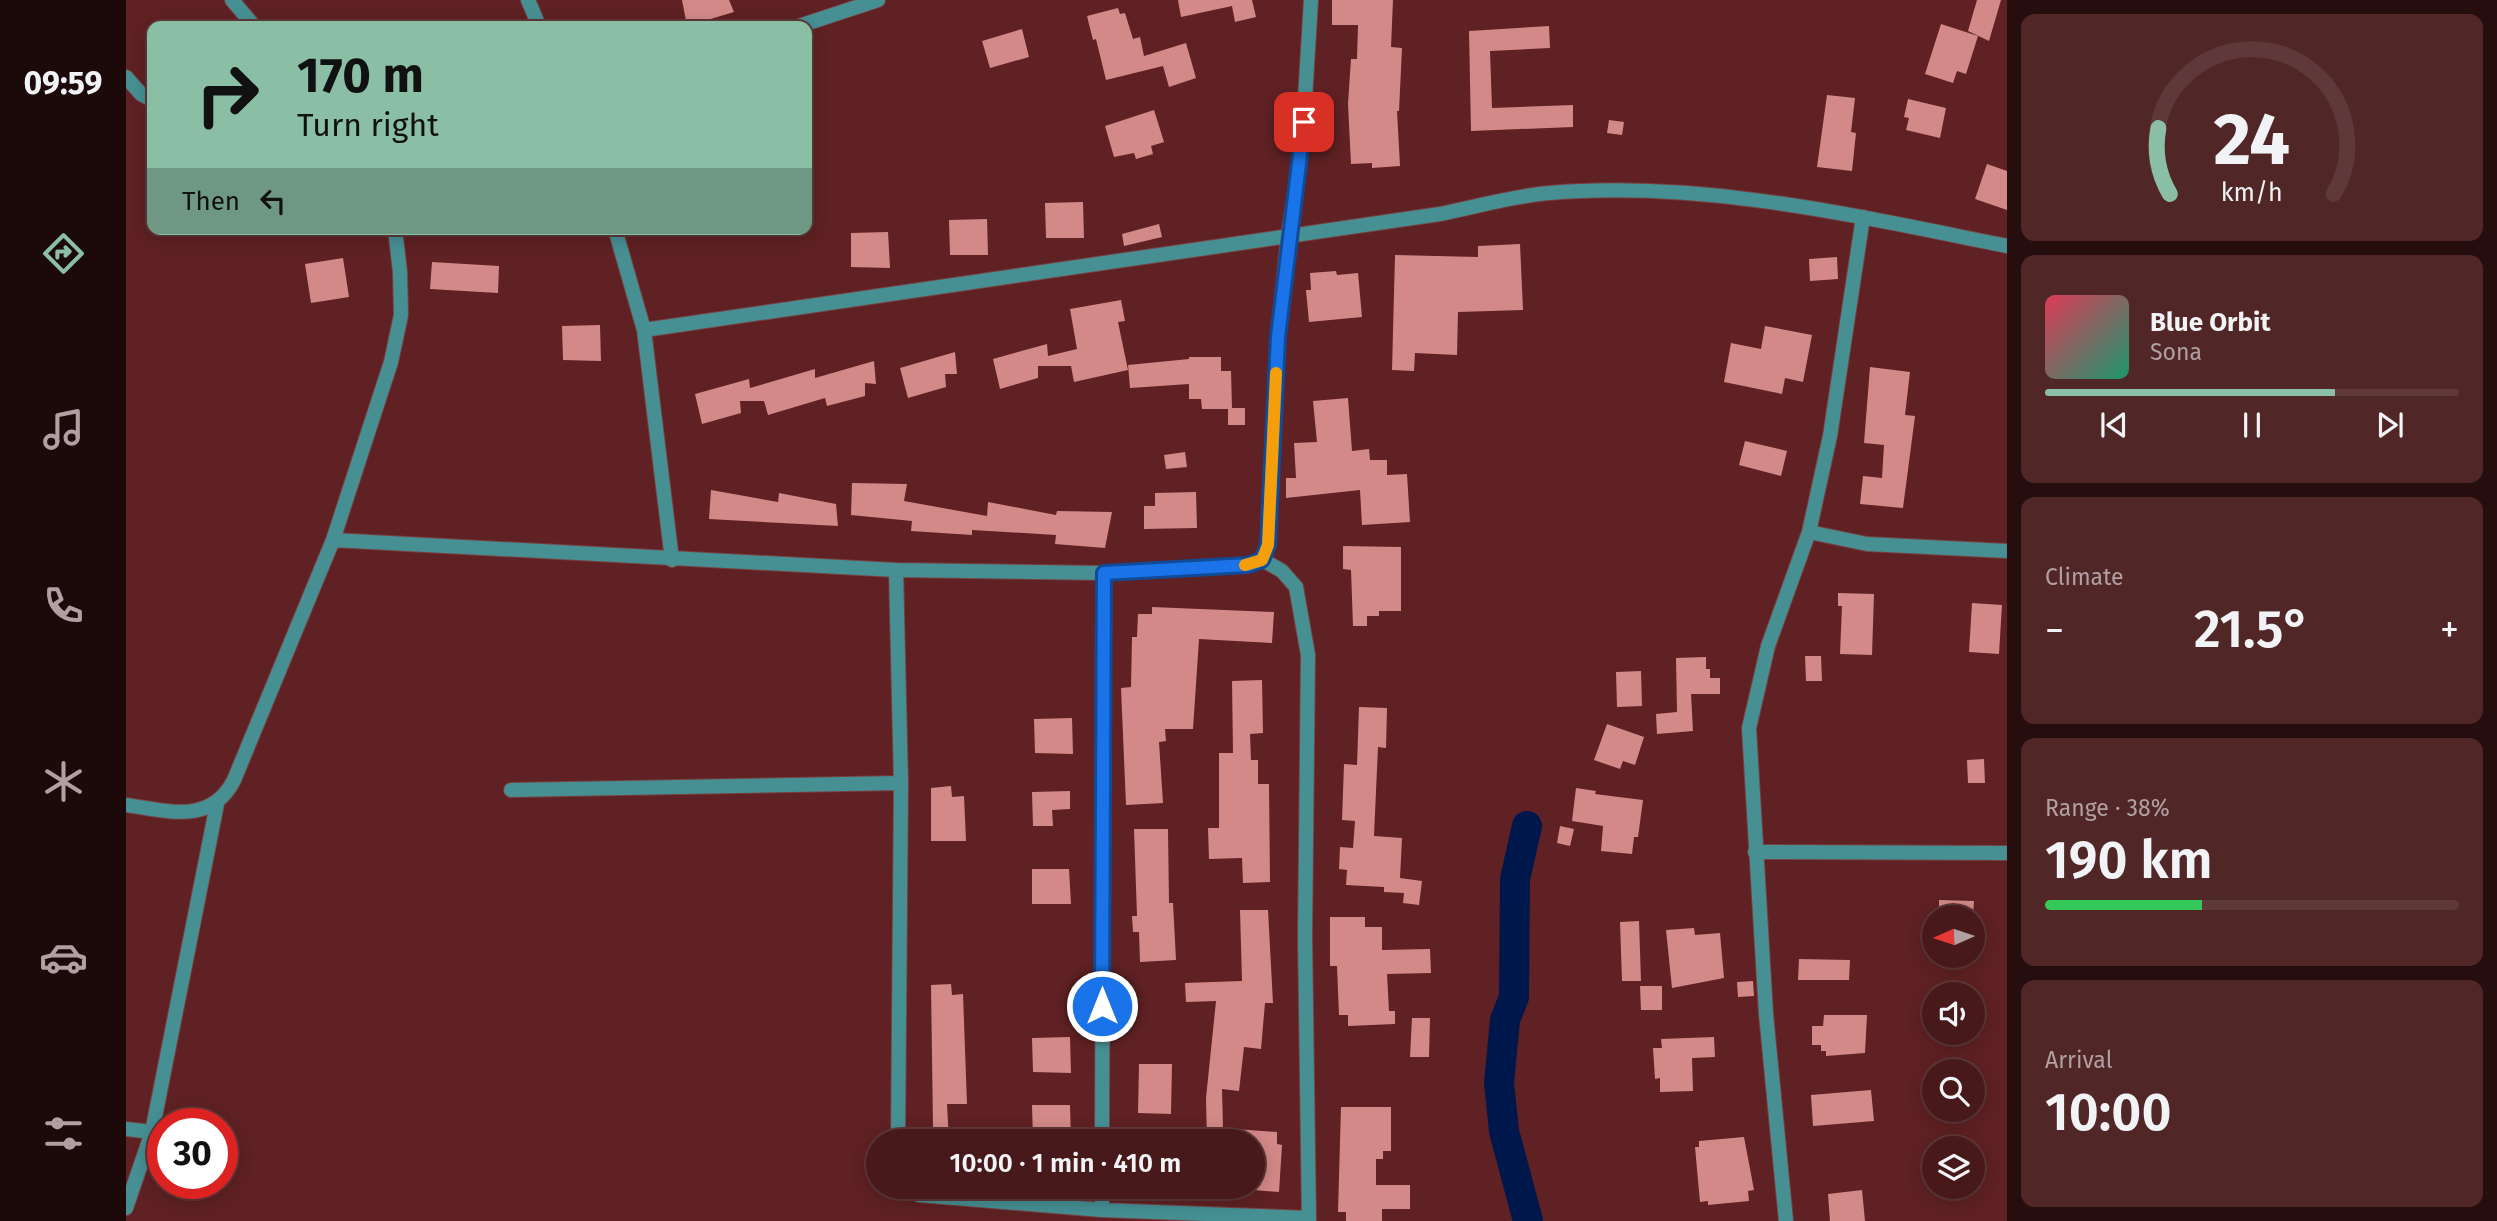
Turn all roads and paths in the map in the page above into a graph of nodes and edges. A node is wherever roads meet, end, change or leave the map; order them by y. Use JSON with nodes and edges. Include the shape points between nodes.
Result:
{"nodes":[{"id":1,"x":232,"y":0,"type":"edge"},
{"id":2,"x":528,"y":0,"type":"edge"},
{"id":3,"x":878,"y":0,"type":"edge"},
{"id":4,"x":1311,"y":0,"type":"edge"},
{"id":5,"x":250,"y":21,"type":"edge"},
{"id":6,"x":536,"y":21,"type":"edge"},
{"id":7,"x":812,"y":22,"type":"edge"},
{"id":8,"x":126,"y":77,"type":"edge"},
{"id":9,"x":147,"y":97,"type":"edge"},
{"id":10,"x":1863,"y":217,"type":"junction"},
{"id":11,"x":395,"y":235,"type":"edge"},
{"id":12,"x":617,"y":235,"type":"edge"},
{"id":13,"x":1288,"y":236,"type":"junction"},
{"id":14,"x":2007,"y":246,"type":"edge"},
{"id":15,"x":644,"y":330,"type":"junction"},
{"id":16,"x":1809,"y":531,"type":"junction"},
{"id":17,"x":333,"y":540,"type":"junction"},
{"id":18,"x":2007,"y":551,"type":"edge"},
{"id":19,"x":672,"y":560,"type":"junction"},
{"id":20,"x":1262,"y":560,"type":"junction"},
{"id":21,"x":895,"y":570,"type":"junction"},
{"id":22,"x":1104,"y":573,"type":"junction"},
{"id":23,"x":901,"y":783,"type":"junction"},
{"id":24,"x":511,"y":790,"type":"dead end"},
{"id":25,"x":217,"y":804,"type":"junction"},
{"id":26,"x":126,"y":805,"type":"edge"},
{"id":27,"x":1755,"y":852,"type":"junction"},
{"id":28,"x":2007,"y":853,"type":"edge"},
{"id":29,"x":157,"y":1108,"type":"edge"},
{"id":30,"x":126,"y":1129,"type":"edge"},
{"id":31,"x":898,"y":1129,"type":"edge"},
{"id":32,"x":1102,"y":1129,"type":"edge"},
{"id":33,"x":147,"y":1131,"type":"edge"},
{"id":34,"x":147,"y":1147,"type":"edge"},
{"id":35,"x":968,"y":1199,"type":"edge"},
{"id":36,"x":1102,"y":1199,"type":"edge"},
{"id":37,"x":126,"y":1208,"type":"edge"},
{"id":38,"x":1102,"y":1210,"type":"junction"},
{"id":39,"x":1309,"y":1219,"type":"edge"},
{"id":40,"x":1786,"y":1221,"type":"edge"}],
"edges":[{"from":1,"to":5,"type":"street"},
{"from":2,"to":6,"type":"street"},
{"from":3,"to":7,"type":"street"},
{"from":4,"to":13,"type":"street","via":[[1302,148]]},
{"from":8,"to":9,"type":"street"},
{"from":10,"to":13,"type":"street","via":[[1776,201],[1606,190],[1546,193]]},
{"from":10,"to":14,"type":"street"},
{"from":10,"to":16,"type":"street","via":[[1830,436]]},
{"from":11,"to":17,"type":"street","via":[[401,314],[394,350]]},
{"from":12,"to":15,"type":"street"},
{"from":13,"to":15,"type":"street"},
{"from":13,"to":20,"type":"street","via":[[1268,545]]},
{"from":15,"to":19,"type":"street"},
{"from":16,"to":18,"type":"street","via":[[1867,544]]},
{"from":16,"to":27,"type":"street","via":[[1768,646],[1749,728]]},
{"from":17,"to":19,"type":"street"},
{"from":17,"to":25,"type":"street","via":[[234,779]]},
{"from":19,"to":21,"type":"street"},
{"from":20,"to":22,"type":"street","via":[[1248,565]]},
{"from":20,"to":39,"type":"street","via":[[1282,571],[1296,587],[1308,655]]},
{"from":21,"to":22,"type":"street"},
{"from":21,"to":23,"type":"street"},
{"from":22,"to":32,"type":"street"},
{"from":23,"to":24,"type":"street"},
{"from":23,"to":31,"type":"street"},
{"from":25,"to":26,"type":"street","via":[[172,812]]},
{"from":25,"to":29,"type":"street"},
{"from":27,"to":28,"type":"street"},
{"from":27,"to":40,"type":"street"},
{"from":30,"to":33,"type":"street"},
{"from":34,"to":37,"type":"street"},
{"from":35,"to":38,"type":"street"},
{"from":36,"to":38,"type":"street"},
{"from":38,"to":39,"type":"street"}]}
